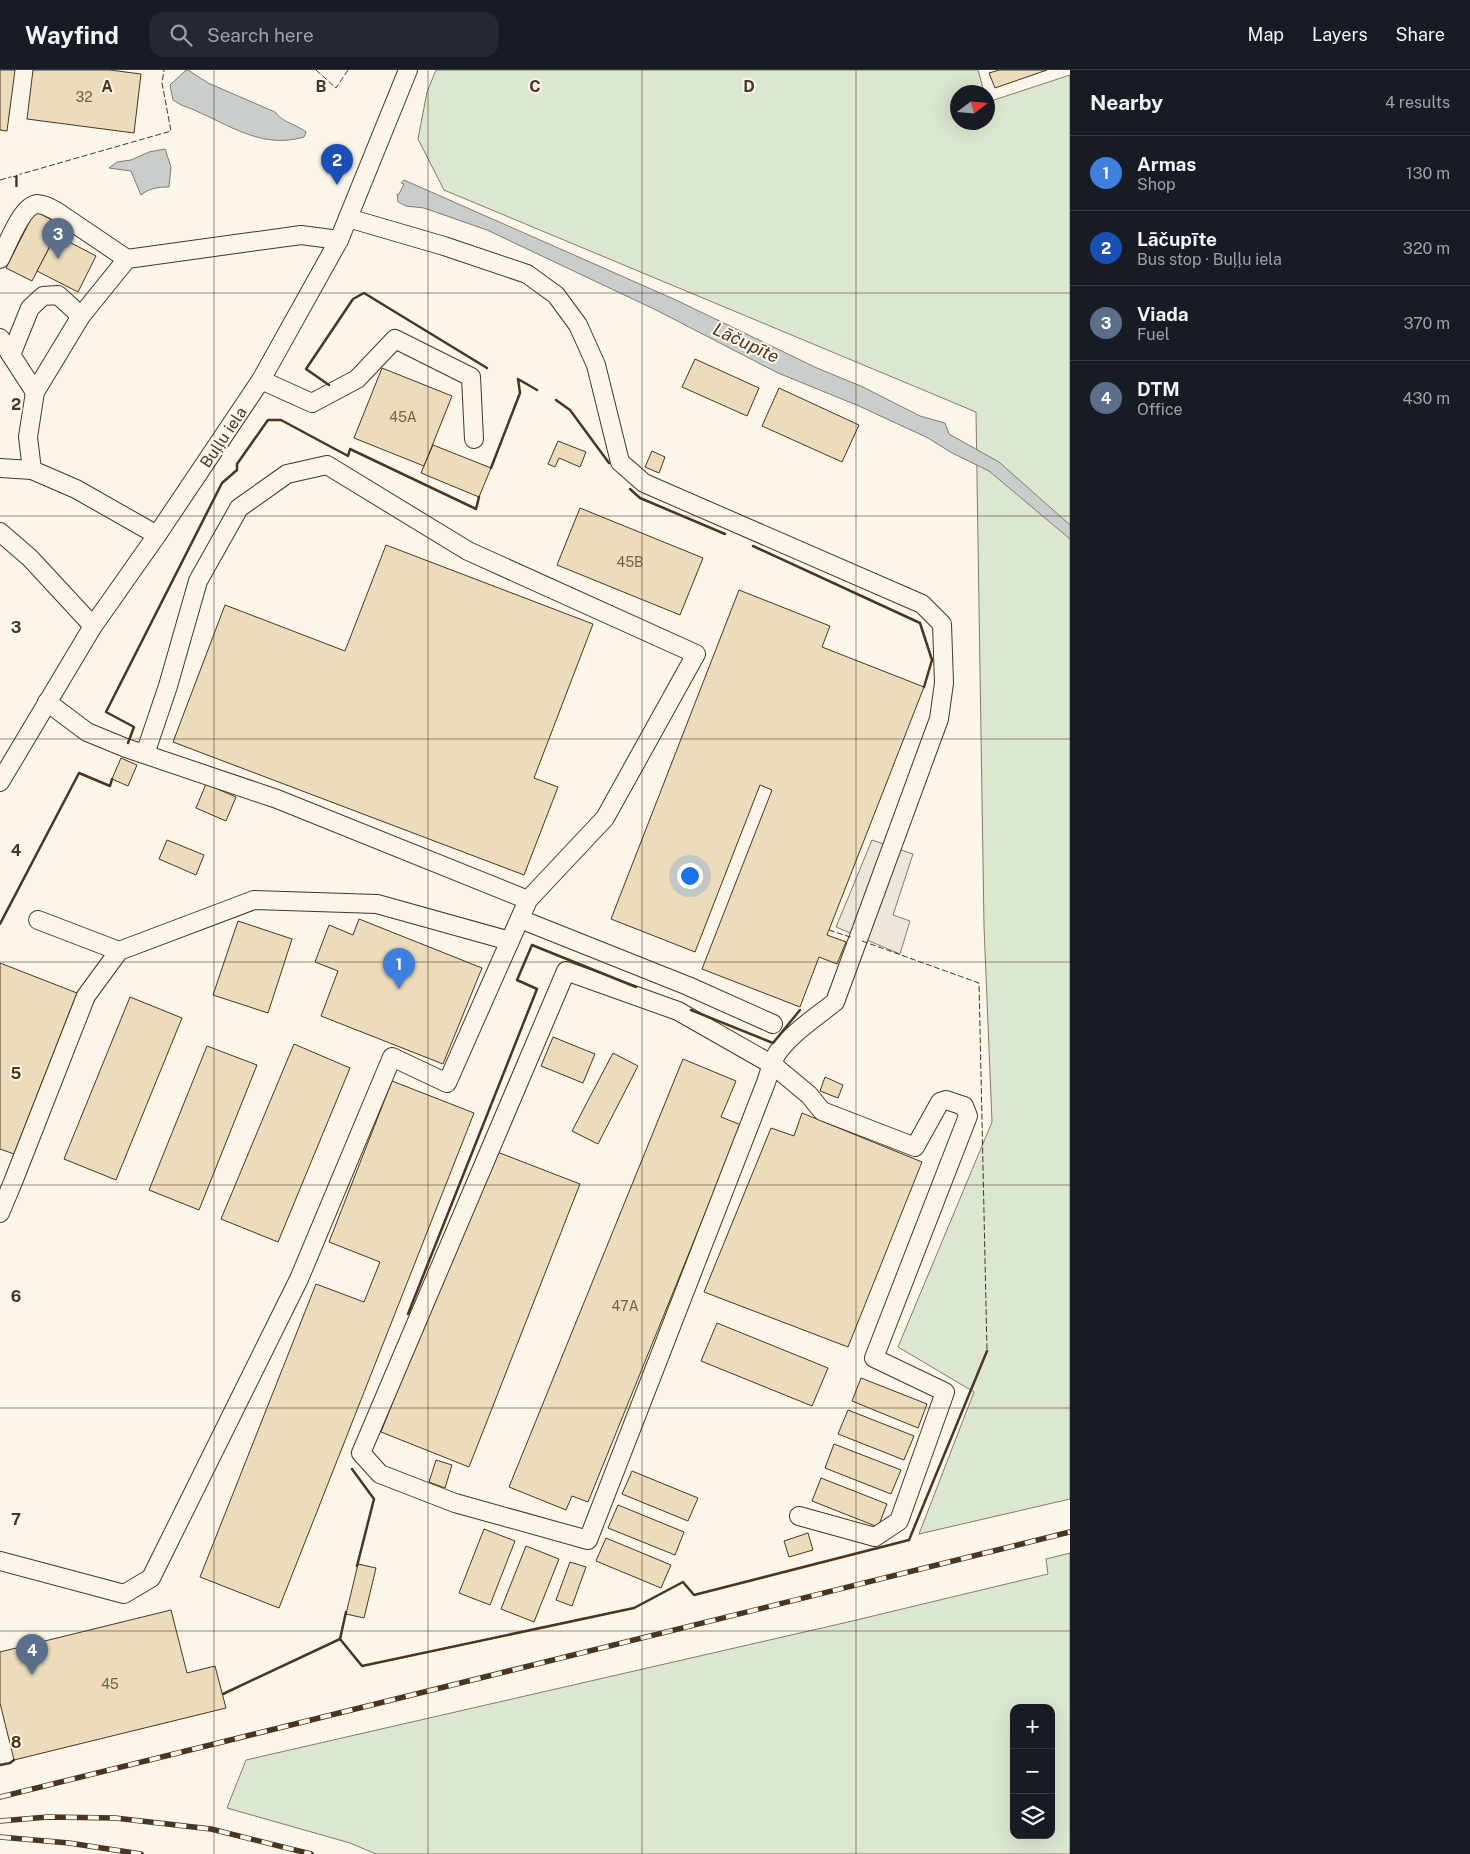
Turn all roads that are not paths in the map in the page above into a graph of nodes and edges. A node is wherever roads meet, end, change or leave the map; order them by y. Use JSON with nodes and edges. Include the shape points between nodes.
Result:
{"nodes":[{"id":1,"x":408,"y":70,"type":"edge"},
{"id":2,"x":348,"y":218,"type":"junction"},
{"id":3,"x":339,"y":240,"type":"junction"},
{"id":4,"x":0,"y":259,"type":"edge"},
{"id":5,"x":127,"y":259,"type":"junction"},
{"id":6,"x":82,"y":316,"type":"junction"},
{"id":7,"x":0,"y":338,"type":"edge"},
{"id":8,"x":11,"y":355,"type":"junction"},
{"id":9,"x":261,"y":380,"type":"junction"},
{"id":10,"x":35,"y":392,"type":"junction"},
{"id":11,"x":474,"y":439,"type":"dead end"},
{"id":12,"x":0,"y":468,"type":"edge"},
{"id":13,"x":32,"y":470,"type":"junction"},
{"id":14,"x":0,"y":532,"type":"edge"},
{"id":15,"x":157,"y":535,"type":"junction"},
{"id":16,"x":93,"y":626,"type":"junction"},
{"id":17,"x":47,"y":702,"type":"junction"},
{"id":18,"x":145,"y":754,"type":"junction"},
{"id":19,"x":0,"y":782,"type":"edge"},
{"id":20,"x":528,"y":900,"type":"junction"},
{"id":21,"x":520,"y":919,"type":"junction"},
{"id":22,"x":38,"y":920,"type":"dead end"},
{"id":23,"x":510,"y":941,"type":"junction"},
{"id":24,"x":119,"y":951,"type":"junction"},
{"id":25,"x":773,"y":1024,"type":"dead end"},
{"id":26,"x":773,"y":1065,"type":"junction"},
{"id":27,"x":7,"y":1179,"type":"edge"},
{"id":28,"x":0,"y":1213,"type":"edge"},
{"id":29,"x":798,"y":1516,"type":"dead end"},
{"id":30,"x":0,"y":1561,"type":"edge"}],
"edges":[{"from":1,"to":2,"type":"street","name":"Buļļu iela"},
{"from":2,"to":3,"type":"street","name":"Buļļu iela"},
{"from":2,"to":26,"type":"street","via":[[527,274],[556,295],[578,325],[596,365],[620,462],[644,483],[922,604],[942,624],[944,684],[939,718],[835,1002],[777,1053]]},
{"from":3,"to":5,"type":"street","via":[[301,235]]},
{"from":3,"to":9,"type":"street","name":"Buļļu iela"},
{"from":4,"to":5,"type":"street","via":[[24,212],[36,204],[56,211]]},
{"from":5,"to":6,"type":"street"},
{"from":6,"to":8,"type":"street","via":[[58,295],[43,296],[30,308]]},
{"from":6,"to":10,"type":"street"},
{"from":7,"to":8,"type":"street"},
{"from":8,"to":10,"type":"street"},
{"from":9,"to":11,"type":"street","via":[[312,403],[357,379],[395,338],[471,377]]},
{"from":9,"to":15,"type":"street","name":"Buļļu iela"},
{"from":10,"to":13,"type":"street","via":[[28,437]]},
{"from":12,"to":13,"type":"street"},
{"from":13,"to":15,"type":"street","via":[[76,489]]},
{"from":14,"to":16,"type":"street","via":[[30,558]]},
{"from":15,"to":16,"type":"street","name":"Buļļu iela"},
{"from":16,"to":17,"type":"street","name":"Buļļu iela"},
{"from":17,"to":18,"type":"street","via":[[87,732]]},
{"from":17,"to":19,"type":"street","name":"Buļļu iela"},
{"from":18,"to":20,"type":"street","via":[[277,799]]},
{"from":18,"to":20,"type":"street","via":[[198,581],[239,508],[287,474],[327,465],[468,552],[696,654],[604,818]]},
{"from":20,"to":21,"type":"street"},
{"from":21,"to":23,"type":"street"},
{"from":21,"to":25,"type":"street","via":[[688,986]]},
{"from":22,"to":24,"type":"street"},
{"from":23,"to":24,"type":"street","via":[[377,904],[254,900]]},
{"from":23,"to":30,"type":"street","via":[[447,1083],[392,1057],[299,1280],[152,1578],[124,1594]]},
{"from":24,"to":27,"type":"street","via":[[86,996]]},
{"from":26,"to":26,"type":"street","via":[[588,1540],[473,1509],[380,1474],[362,1454],[566,971],[678,1011]]},
{"from":26,"to":29,"type":"street","via":[[808,1094],[822,1111],[915,1147],[940,1102],[946,1100],[964,1106],[968,1116],[874,1358],[945,1392],[899,1521],[875,1538]]},
{"from":27,"to":28,"type":"street"}]}
